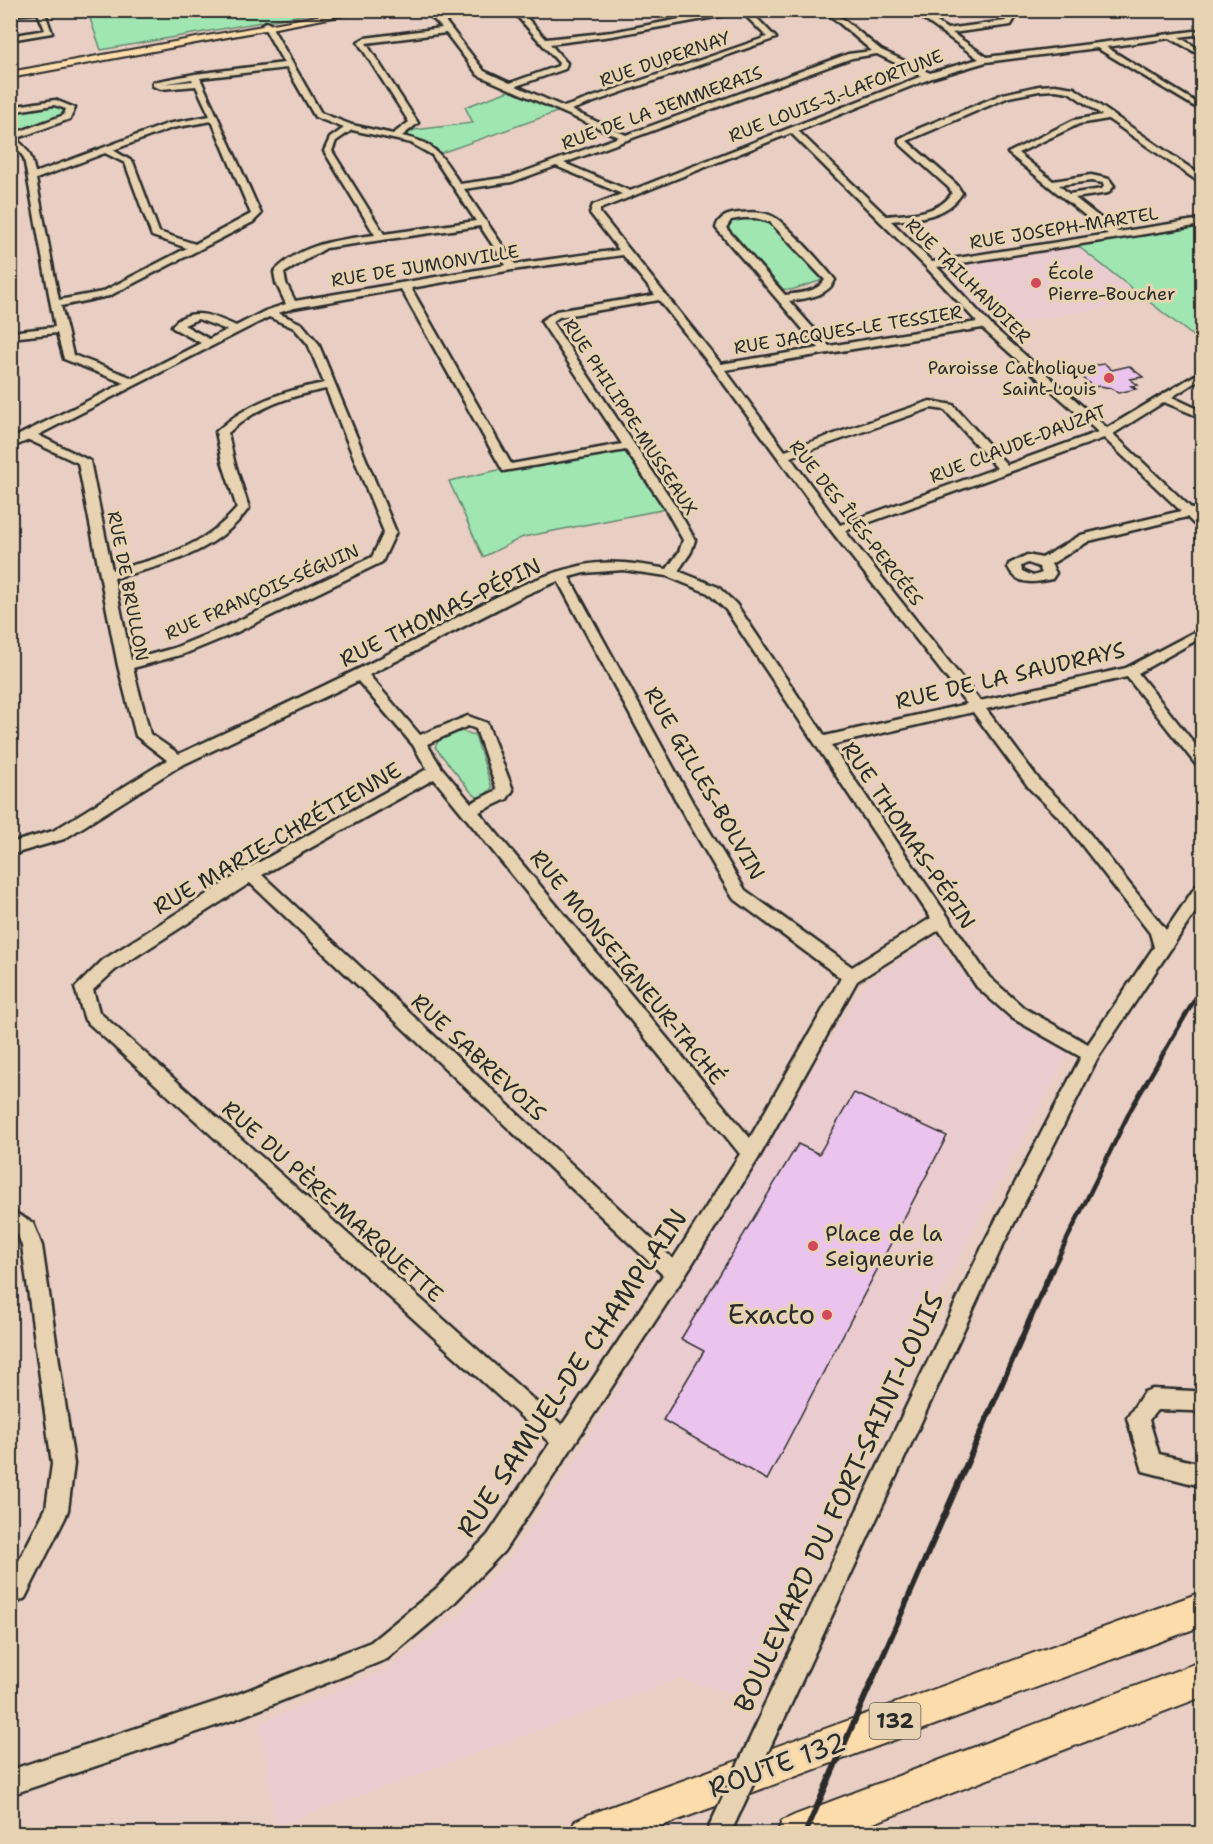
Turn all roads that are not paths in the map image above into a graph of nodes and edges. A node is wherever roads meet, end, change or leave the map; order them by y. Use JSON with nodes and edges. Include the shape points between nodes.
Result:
{"nodes":[{"id":1,"x":340,"y":10,"type":"edge"},
{"id":2,"x":367,"y":10,"type":"edge"},
{"id":3,"x":428,"y":10,"type":"edge"},
{"id":4,"x":546,"y":10,"type":"edge"},
{"id":5,"x":743,"y":10,"type":"edge"},
{"id":6,"x":827,"y":10,"type":"edge"},
{"id":7,"x":914,"y":10,"type":"edge"},
{"id":8,"x":999,"y":10,"type":"edge"},
{"id":9,"x":1086,"y":10,"type":"edge"},
{"id":10,"x":1108,"y":10,"type":"edge"},
{"id":11,"x":10,"y":13,"type":"edge"},
{"id":12,"x":267,"y":26,"type":"junction"},
{"id":13,"x":448,"y":30,"type":"junction"},
{"id":14,"x":945,"y":32,"type":"junction"},
{"id":15,"x":1203,"y":32,"type":"edge"},
{"id":16,"x":1171,"y":36,"type":"junction"},
{"id":17,"x":10,"y":38,"type":"edge"},
{"id":18,"x":544,"y":42,"type":"junction"},
{"id":19,"x":1099,"y":46,"type":"junction"},
{"id":20,"x":878,"y":52,"type":"junction"},
{"id":21,"x":1203,"y":54,"type":"edge"},
{"id":22,"x":986,"y":60,"type":"junction"},
{"id":23,"x":289,"y":65,"type":"junction"},
{"id":24,"x":10,"y":69,"type":"edge"},
{"id":25,"x":10,"y":75,"type":"edge"},
{"id":26,"x":928,"y":75,"type":"junction"},
{"id":27,"x":508,"y":86,"type":"junction"},
{"id":28,"x":1203,"y":109,"type":"edge"},
{"id":29,"x":10,"y":110,"type":"edge"},
{"id":30,"x":563,"y":110,"type":"junction"},
{"id":31,"x":1111,"y":116,"type":"junction"},
{"id":32,"x":215,"y":118,"type":"junction"},
{"id":33,"x":350,"y":127,"type":"junction"},
{"id":34,"x":793,"y":130,"type":"junction"},
{"id":35,"x":394,"y":137,"type":"junction"},
{"id":36,"x":627,"y":138,"type":"junction"},
{"id":37,"x":10,"y":139,"type":"edge"},
{"id":38,"x":105,"y":150,"type":"junction"},
{"id":39,"x":558,"y":164,"type":"junction"},
{"id":40,"x":31,"y":178,"type":"junction"},
{"id":41,"x":1203,"y":180,"type":"edge"},
{"id":42,"x":1050,"y":184,"type":"junction"},
{"id":43,"x":456,"y":187,"type":"junction"},
{"id":44,"x":630,"y":194,"type":"junction"},
{"id":45,"x":1066,"y":196,"type":"junction"},
{"id":46,"x":883,"y":219,"type":"junction"},
{"id":47,"x":1203,"y":222,"type":"edge"},
{"id":48,"x":481,"y":223,"type":"junction"},
{"id":49,"x":1116,"y":236,"type":"junction"},
{"id":50,"x":381,"y":237,"type":"junction"},
{"id":51,"x":196,"y":248,"type":"junction"},
{"id":52,"x":625,"y":252,"type":"junction"},
{"id":53,"x":930,"y":265,"type":"junction"},
{"id":54,"x":512,"y":267,"type":"junction"},
{"id":55,"x":404,"y":285,"type":"junction"},
{"id":56,"x":661,"y":297,"type":"junction"},
{"id":57,"x":782,"y":299,"type":"junction"},
{"id":58,"x":55,"y":304,"type":"junction"},
{"id":59,"x":292,"y":305,"type":"junction"},
{"id":60,"x":269,"y":313,"type":"junction"},
{"id":61,"x":984,"y":324,"type":"junction"},
{"id":62,"x":61,"y":329,"type":"junction"},
{"id":63,"x":236,"y":330,"type":"junction"},
{"id":64,"x":10,"y":334,"type":"edge"},
{"id":65,"x":210,"y":344,"type":"junction"},
{"id":66,"x":826,"y":350,"type":"junction"},
{"id":67,"x":718,"y":368,"type":"junction"},
{"id":68,"x":1203,"y":374,"type":"edge"},
{"id":69,"x":135,"y":383,"type":"junction"},
{"id":70,"x":329,"y":385,"type":"junction"},
{"id":71,"x":1164,"y":398,"type":"junction"},
{"id":72,"x":1203,"y":415,"type":"edge"},
{"id":73,"x":1106,"y":433,"type":"junction"},
{"id":74,"x":27,"y":435,"type":"junction"},
{"id":75,"x":10,"y":445,"type":"edge"},
{"id":76,"x":628,"y":446,"type":"junction"},
{"id":77,"x":782,"y":456,"type":"junction"},
{"id":78,"x":1005,"y":470,"type":"junction"},
{"id":79,"x":1203,"y":510,"type":"edge"},
{"id":80,"x":1189,"y":513,"type":"junction"},
{"id":81,"x":1203,"y":525,"type":"edge"},
{"id":82,"x":837,"y":530,"type":"junction"},
{"id":83,"x":1043,"y":563,"type":"dead end"},
{"id":84,"x":670,"y":573,"type":"junction"},
{"id":85,"x":108,"y":574,"type":"junction"},
{"id":86,"x":562,"y":576,"type":"junction"},
{"id":87,"x":1203,"y":632,"type":"edge"},
{"id":88,"x":125,"y":666,"type":"junction"},
{"id":89,"x":1130,"y":672,"type":"junction"},
{"id":90,"x":361,"y":675,"type":"junction"},
{"id":91,"x":975,"y":705,"type":"junction"},
{"id":92,"x":418,"y":742,"type":"junction"},
{"id":93,"x":821,"y":742,"type":"junction"},
{"id":94,"x":179,"y":760,"type":"junction"},
{"id":95,"x":1203,"y":762,"type":"edge"},
{"id":96,"x":436,"y":771,"type":"junction"},
{"id":97,"x":470,"y":810,"type":"junction"},
{"id":98,"x":10,"y":849,"type":"edge"},
{"id":99,"x":251,"y":874,"type":"junction"},
{"id":100,"x":1203,"y":890,"type":"edge"},
{"id":101,"x":940,"y":921,"type":"junction"},
{"id":102,"x":1163,"y":949,"type":"junction"},
{"id":103,"x":851,"y":976,"type":"junction"},
{"id":104,"x":84,"y":988,"type":"joint"},
{"id":105,"x":1091,"y":1054,"type":"junction"},
{"id":106,"x":750,"y":1153,"type":"junction"},
{"id":107,"x":10,"y":1218,"type":"edge"},
{"id":108,"x":675,"y":1274,"type":"junction"},
{"id":109,"x":1203,"y":1404,"type":"edge"},
{"id":110,"x":564,"y":1442,"type":"junction"},
{"id":111,"x":1203,"y":1472,"type":"edge"},
{"id":112,"x":10,"y":1596,"type":"edge"},
{"id":113,"x":1203,"y":1609,"type":"edge"},
{"id":114,"x":1203,"y":1679,"type":"edge"},
{"id":115,"x":10,"y":1783,"type":"edge"},
{"id":116,"x":588,"y":1833,"type":"edge"},
{"id":117,"x":718,"y":1833,"type":"edge"},
{"id":118,"x":795,"y":1833,"type":"edge"}],
"edges":[{"from":1,"to":12,"type":"main road"},
{"from":2,"to":12,"type":"main road"},
{"from":3,"to":13,"type":"street"},
{"from":4,"to":18,"type":"street","via":[[522,17]]},
{"from":5,"to":18,"type":"street"},
{"from":5,"to":30,"type":"street","name":"RUE DUPERNAY","via":[[772,38]]},
{"from":6,"to":20,"type":"street"},
{"from":7,"to":14,"type":"street"},
{"from":8,"to":14,"type":"street","via":[[1011,18],[1008,23]]},
{"from":9,"to":10,"type":"street"},
{"from":11,"to":17,"type":"street","via":[[40,11],[49,31]]},
{"from":12,"to":23,"type":"street"},
{"from":12,"to":24,"type":"main road"},
{"from":12,"to":25,"type":"main road"},
{"from":13,"to":27,"type":"street","via":[[481,73]]},
{"from":13,"to":35,"type":"street","via":[[362,42],[414,123]]},
{"from":14,"to":22,"type":"street"},
{"from":15,"to":16,"type":"street","name":"RUE LOUIS-J.-LAFORTUNE"},
{"from":16,"to":19,"type":"street","name":"RUE LOUIS-J.-LAFORTUNE"},
{"from":16,"to":21,"type":"street"},
{"from":18,"to":27,"type":"street","via":[[563,63],[562,67]]},
{"from":19,"to":22,"type":"street","name":"RUE LOUIS-J.-LAFORTUNE"},
{"from":19,"to":28,"type":"street"},
{"from":20,"to":26,"type":"street"},
{"from":20,"to":36,"type":"street","name":"RUE DE LA JEMMERAIS","via":[[851,56]]},
{"from":22,"to":26,"type":"street","name":"RUE LOUIS-J.-LAFORTUNE"},
{"from":23,"to":32,"type":"street","via":[[196,80]]},
{"from":23,"to":33,"type":"street","via":[[318,115]]},
{"from":26,"to":34,"type":"street","name":"RUE LOUIS-J.-LAFORTUNE"},
{"from":27,"to":30,"type":"street"},
{"from":29,"to":37,"type":"street","via":[[42,102],[71,108],[67,117]]},
{"from":30,"to":36,"type":"street"},
{"from":31,"to":41,"type":"street"},
{"from":31,"to":42,"type":"street","via":[[1077,122],[1012,153]]},
{"from":31,"to":46,"type":"street","via":[[1071,90],[1038,88],[992,101],[908,137],[902,141],[953,186],[955,200],[941,210]]},
{"from":32,"to":38,"type":"street","via":[[170,126]]},
{"from":32,"to":51,"type":"street","via":[[256,214]]},
{"from":33,"to":35,"type":"street"},
{"from":33,"to":50,"type":"street","via":[[334,138],[328,151]]},
{"from":34,"to":44,"type":"street","name":"RUE LOUIS-J.-LAFORTUNE"},
{"from":34,"to":46,"type":"street","name":"RUE TAILHANDIER"},
{"from":35,"to":43,"type":"street","via":[[435,153]]},
{"from":36,"to":39,"type":"street","name":"RUE DE LA JEMMERAIS"},
{"from":37,"to":40,"type":"street","via":[[28,158]]},
{"from":38,"to":40,"type":"street"},
{"from":38,"to":51,"type":"street","via":[[129,162],[155,234]]},
{"from":39,"to":43,"type":"street","name":"RUE DE LA JEMMERAIS","via":[[512,179]]},
{"from":39,"to":44,"type":"street"},
{"from":40,"to":58,"type":"street"},
{"from":42,"to":45,"type":"street"},
{"from":42,"to":45,"type":"street","via":[[1091,178],[1108,186],[1105,191]]},
{"from":43,"to":48,"type":"street"},
{"from":44,"to":52,"type":"street","name":"RUE DES ÎLES-PERCÉES","via":[[596,207],[595,213]]},
{"from":45,"to":49,"type":"street"},
{"from":46,"to":53,"type":"street","name":"RUE TAILHANDIER"},
{"from":47,"to":49,"type":"street","name":"RUE JOSEPH-MARTEL"},
{"from":48,"to":50,"type":"street"},
{"from":48,"to":54,"type":"street"},
{"from":49,"to":53,"type":"street","name":"RUE JOSEPH-MARTEL"},
{"from":50,"to":59,"type":"street","via":[[324,245],[279,272]]},
{"from":51,"to":58,"type":"street","via":[[105,294]]},
{"from":52,"to":54,"type":"street","name":"RUE DE JUMONVILLE"},
{"from":52,"to":56,"type":"street","name":"RUE DES ÎLES-PERCÉES"},
{"from":53,"to":61,"type":"street","name":"RUE TAILHANDIER"},
{"from":54,"to":55,"type":"street","name":"RUE DE JUMONVILLE"},
{"from":55,"to":59,"type":"street","name":"RUE DE JUMONVILLE"},
{"from":55,"to":76,"type":"street","via":[[507,468]]},
{"from":56,"to":67,"type":"street","name":"RUE DES ÎLES-PERCÉES"},
{"from":56,"to":76,"type":"street","name":"RUE PHILIPPE-MUSSEAUX","via":[[556,314],[546,321]]},
{"from":57,"to":57,"type":"street","via":[[823,289],[830,280],[773,220],[756,215],[728,218],[721,228]]},
{"from":57,"to":66,"type":"street"},
{"from":58,"to":62,"type":"street"},
{"from":59,"to":60,"type":"street","name":"RUE DE JUMONVILLE"},
{"from":60,"to":63,"type":"street","name":"RUE DE JUMONVILLE"},
{"from":60,"to":70,"type":"street","name":"RUE FRANÇOIS-SÉGUIN","via":[[290,320],[303,331],[313,344]]},
{"from":61,"to":66,"type":"street","name":"RUE JACQUES-LE TESSIER"},
{"from":61,"to":73,"type":"street","name":"RUE TAILHANDIER"},
{"from":62,"to":64,"type":"street"},
{"from":62,"to":69,"type":"street","via":[[68,357]]},
{"from":63,"to":65,"type":"street","name":"RUE DE JUMONVILLE"},
{"from":63,"to":65,"type":"street","via":[[206,317],[181,320],[177,326]]},
{"from":65,"to":69,"type":"street","name":"RUE DE JUMONVILLE"},
{"from":66,"to":67,"type":"street","name":"RUE JACQUES-LE TESSIER"},
{"from":67,"to":77,"type":"street","name":"RUE DES ÎLES-PERCÉES"},
{"from":68,"to":71,"type":"street","name":"RUE CLAUDE-DAUZAT"},
{"from":69,"to":74,"type":"street","name":"RUE DE JUMONVILLE"},
{"from":70,"to":85,"type":"street","via":[[265,401],[222,432],[243,508],[225,530],[202,546],[166,561]]},
{"from":70,"to":88,"type":"street","name":"RUE FRANÇOIS-SÉGUIN","via":[[390,532],[377,559],[230,630],[179,651]]},
{"from":71,"to":72,"type":"street"},
{"from":71,"to":73,"type":"street","name":"RUE CLAUDE-DAUZAT"},
{"from":73,"to":78,"type":"street","name":"RUE CLAUDE-DAUZAT"},
{"from":73,"to":80,"type":"street","name":"RUE TAILHANDIER"},
{"from":74,"to":75,"type":"street","name":"RUE DE JUMONVILLE"},
{"from":74,"to":85,"type":"street","name":"RUE DE BRULLON","via":[[84,460]]},
{"from":76,"to":84,"type":"street","name":"RUE PHILIPPE-MUSSEAUX","via":[[689,540]]},
{"from":77,"to":78,"type":"street","via":[[930,404],[941,404],[949,407]]},
{"from":77,"to":82,"type":"street","name":"RUE DES ÎLES-PERCÉES"},
{"from":78,"to":82,"type":"street","name":"RUE CLAUDE-DAUZAT"},
{"from":79,"to":80,"type":"street"},
{"from":80,"to":81,"type":"street","name":"RUE TAILHANDIER"},
{"from":80,"to":83,"type":"street","via":[[1085,538]]},
{"from":82,"to":91,"type":"street","name":"RUE DES ÎLES-PERCÉES"},
{"from":84,"to":86,"type":"street","name":"RUE THOMAS-PÉPIN","via":[[623,566],[583,569]]},
{"from":84,"to":93,"type":"street","name":"RUE THOMAS-PÉPIN","via":[[713,590],[731,607]]},
{"from":85,"to":88,"type":"street","name":"RUE DE BRULLON"},
{"from":86,"to":90,"type":"street","name":"RUE THOMAS-PÉPIN","via":[[520,592]]},
{"from":86,"to":103,"type":"street","name":"RUE GILLES-BOLVIN","via":[[739,894]]},
{"from":87,"to":89,"type":"street","name":"RUE DE LA SAUDRAYS"},
{"from":88,"to":94,"type":"street","name":"RUE DE BRULLON","via":[[142,736]]},
{"from":89,"to":91,"type":"street","name":"RUE DE LA SAUDRAYS"},
{"from":89,"to":95,"type":"street"},
{"from":90,"to":92,"type":"street","name":"RUE MONSEIGNEUR-TACHÉ"},
{"from":90,"to":94,"type":"street","name":"RUE THOMAS-PÉPIN"},
{"from":91,"to":93,"type":"street","name":"RUE DE LA SAUDRAYS"},
{"from":91,"to":102,"type":"street","name":"RUE DES ÎLES-PERCÉES","via":[[1035,785],[1069,818],[1158,932]]},
{"from":92,"to":96,"type":"street","name":"RUE MONSEIGNEUR-TACHÉ"},
{"from":92,"to":97,"type":"street","via":[[468,721],[482,726],[505,790]]},
{"from":93,"to":101,"type":"street","name":"RUE THOMAS-PÉPIN"},
{"from":94,"to":98,"type":"street","name":"RUE THOMAS-PÉPIN","via":[[58,835]]},
{"from":96,"to":97,"type":"street","name":"RUE MONSEIGNEUR-TACHÉ"},
{"from":96,"to":99,"type":"street","name":"RUE MARIE-CHRÉTIENNE"},
{"from":97,"to":106,"type":"street","name":"RUE MONSEIGNEUR-TACHÉ"},
{"from":99,"to":104,"type":"street","name":"RUE MARIE-CHRÉTIENNE","via":[[109,964]]},
{"from":99,"to":108,"type":"street","name":"RUE SABREVOIS"},
{"from":100,"to":102,"type":"street","name":"BOULEVARD DU FORT-SAINT-LOUIS"},
{"from":101,"to":103,"type":"street","name":"RUE SAMUEL-DE CHAMPLAIN"},
{"from":101,"to":105,"type":"street","name":"RUE THOMAS-PÉPIN","via":[[982,982],[1018,1013]]},
{"from":102,"to":105,"type":"street","name":"BOULEVARD DU FORT-SAINT-LOUIS"},
{"from":103,"to":106,"type":"street","name":"RUE SAMUEL-DE CHAMPLAIN"},
{"from":104,"to":110,"type":"street","name":"RUE DU PÈRE-MARQUETTE","via":[[91,1016]]},
{"from":105,"to":117,"type":"street","name":"BOULEVARD DU FORT-SAINT-LOUIS","bridge":true,"via":[[993,1245]]},
{"from":106,"to":108,"type":"street","name":"RUE SAMUEL-DE CHAMPLAIN"},
{"from":107,"to":112,"type":"street","via":[[26,1229],[32,1246],[63,1464],[57,1510],[17,1590]]},
{"from":108,"to":110,"type":"street","name":"RUE SAMUEL-DE CHAMPLAIN"},
{"from":109,"to":111,"type":"street","via":[[1152,1399],[1138,1418],[1151,1463]]},
{"from":110,"to":115,"type":"street","name":"RUE SAMUEL-DE CHAMPLAIN","via":[[496,1543],[445,1596],[379,1652],[233,1708]]},
{"from":113,"to":116,"type":"highway","name":"ROUTE 132","number":"132"},
{"from":114,"to":118,"type":"highway"}]}
